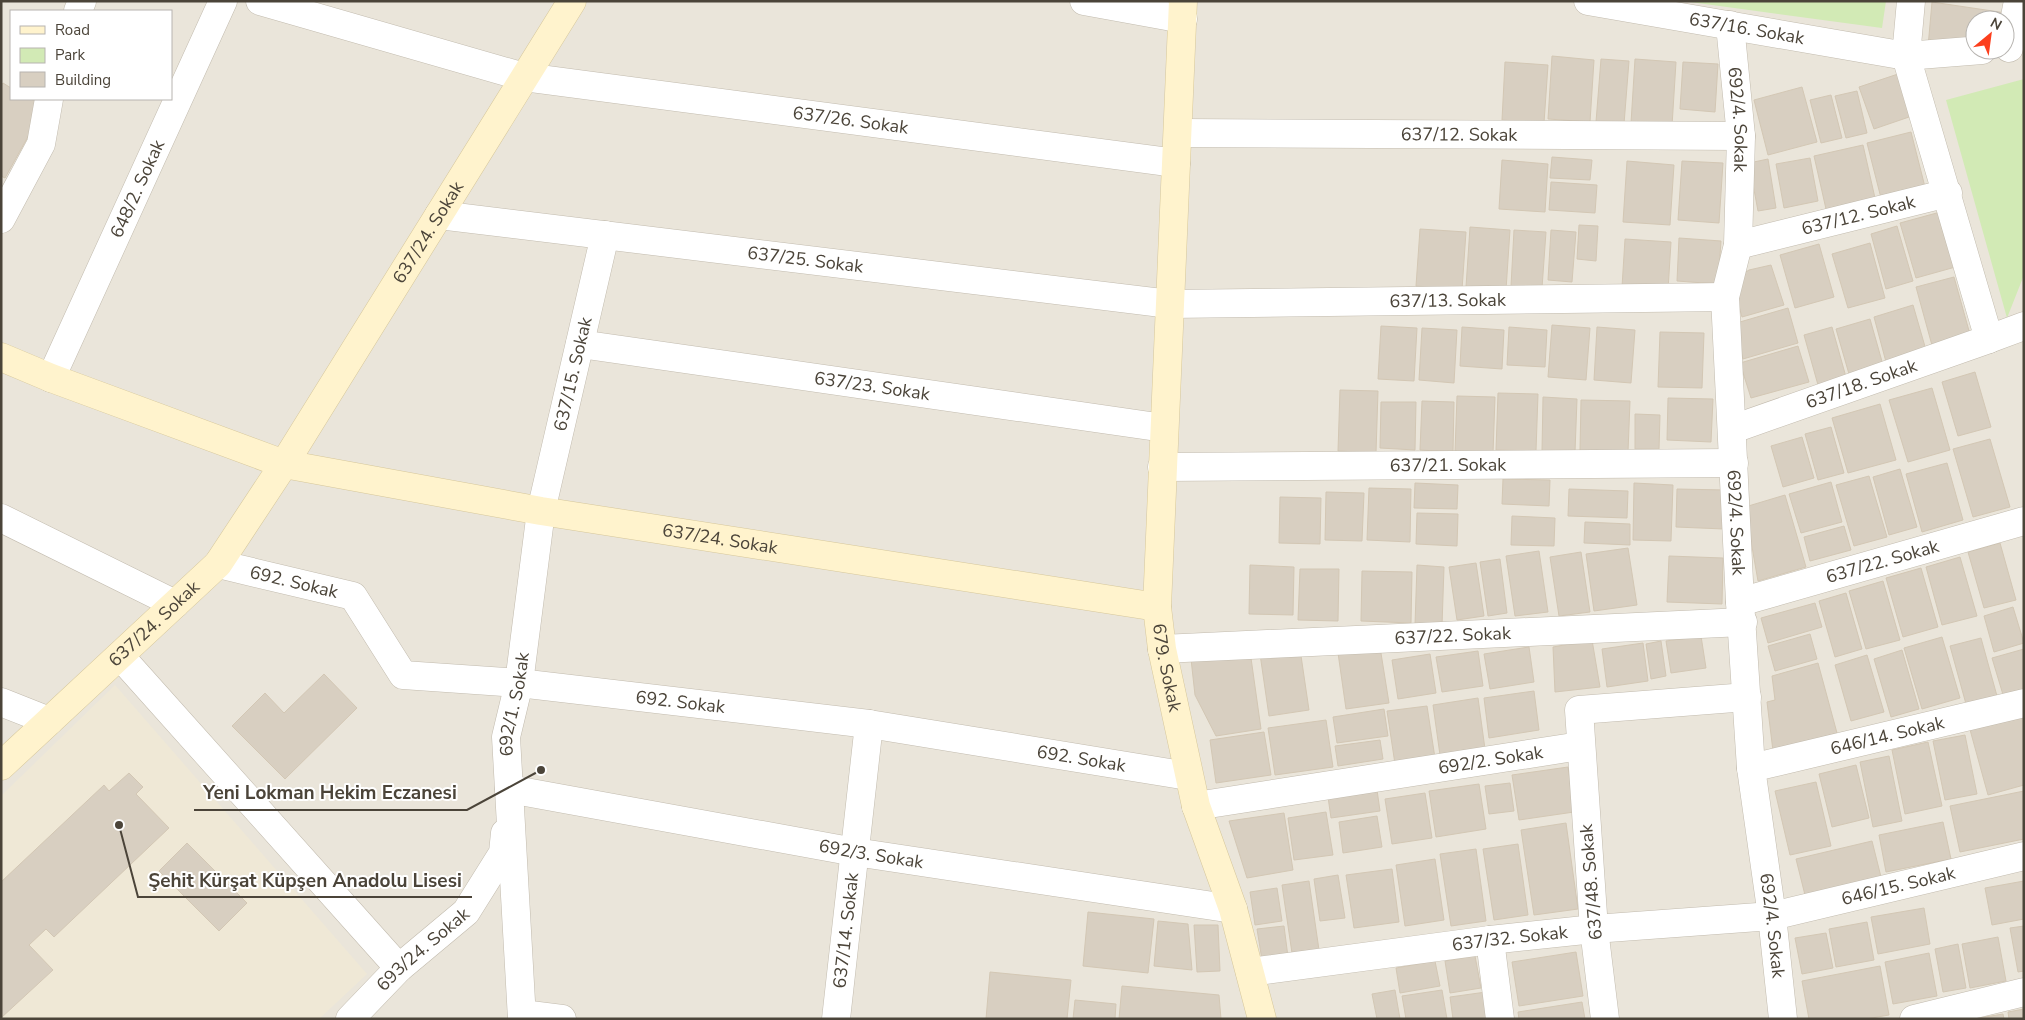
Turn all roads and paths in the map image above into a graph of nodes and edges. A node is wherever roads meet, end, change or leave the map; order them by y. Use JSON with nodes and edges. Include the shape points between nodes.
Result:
{"nodes":[{"id":1,"x":223,"y":1,"type":"edge"},
{"id":2,"x":260,"y":1,"type":"edge"},
{"id":3,"x":572,"y":1,"type":"edge"},
{"id":4,"x":1084,"y":1,"type":"edge"},
{"id":5,"x":1588,"y":1,"type":"edge"},
{"id":6,"x":1911,"y":1,"type":"edge"},
{"id":7,"x":2018,"y":1,"type":"edge"},
{"id":8,"x":1183,"y":10,"type":"edge"},
{"id":9,"x":2015,"y":24,"type":"edge"},
{"id":10,"x":1730,"y":25,"type":"junction"},
{"id":11,"x":1965,"y":51,"type":"edge"},
{"id":12,"x":1906,"y":56,"type":"junction"},
{"id":13,"x":524,"y":77,"type":"junction"},
{"id":14,"x":49,"y":100,"type":"edge"},
{"id":15,"x":1178,"y":132,"type":"junction"},
{"id":16,"x":1741,"y":136,"type":"junction"},
{"id":17,"x":1176,"y":163,"type":"junction"},
{"id":18,"x":1948,"y":193,"type":"junction"},
{"id":19,"x":439,"y":215,"type":"junction"},
{"id":20,"x":1,"y":219,"type":"edge"},
{"id":21,"x":605,"y":235,"type":"junction"},
{"id":22,"x":1738,"y":245,"type":"junction"},
{"id":23,"x":1725,"y":297,"type":"junction"},
{"id":24,"x":1170,"y":304,"type":"junction"},
{"id":25,"x":2024,"y":326,"type":"edge"},
{"id":26,"x":1989,"y":339,"type":"junction"},
{"id":27,"x":580,"y":344,"type":"junction"},
{"id":28,"x":1,"y":357,"type":"edge"},
{"id":29,"x":51,"y":378,"type":"junction"},
{"id":30,"x":1164,"y":428,"type":"junction"},
{"id":31,"x":1733,"y":429,"type":"junction"},
{"id":32,"x":1734,"y":463,"type":"junction"},
{"id":33,"x":284,"y":464,"type":"junction"},
{"id":34,"x":1162,"y":467,"type":"junction"},
{"id":35,"x":541,"y":511,"type":"junction"},
{"id":36,"x":1,"y":518,"type":"edge"},
{"id":37,"x":2024,"y":521,"type":"edge"},
{"id":38,"x":218,"y":564,"type":"junction"},
{"id":39,"x":175,"y":604,"type":"junction"},
{"id":40,"x":1156,"y":607,"type":"junction"},
{"id":41,"x":1741,"y":612,"type":"junction"},
{"id":42,"x":1162,"y":649,"type":"junction"},
{"id":43,"x":120,"y":656,"type":"junction"},
{"id":44,"x":518,"y":683,"type":"junction"},
{"id":45,"x":1747,"y":697,"type":"junction"},
{"id":46,"x":1,"y":702,"type":"edge"},
{"id":47,"x":2024,"y":702,"type":"edge"},
{"id":48,"x":49,"y":721,"type":"junction"},
{"id":49,"x":869,"y":724,"type":"junction"},
{"id":50,"x":1580,"y":746,"type":"junction"},
{"id":51,"x":1,"y":766,"type":"edge"},
{"id":52,"x":1751,"y":768,"type":"junction"},
{"id":53,"x":1188,"y":776,"type":"junction"},
{"id":54,"x":509,"y":789,"type":"junction"},
{"id":55,"x":1196,"y":806,"type":"junction"},
{"id":56,"x":855,"y":852,"type":"junction"},
{"id":57,"x":2024,"y":856,"type":"edge"},
{"id":58,"x":1232,"y":909,"type":"junction"},
{"id":59,"x":1772,"y":916,"type":"junction"},
{"id":60,"x":1594,"y":929,"type":"junction"},
{"id":61,"x":1490,"y":940,"type":"junction"},
{"id":62,"x":399,"y":968,"type":"junction"},
{"id":63,"x":1250,"y":972,"type":"junction"},
{"id":64,"x":2024,"y":992,"type":"edge"},
{"id":65,"x":522,"y":1016,"type":"edge"},
{"id":66,"x":350,"y":1019,"type":"edge"},
{"id":67,"x":562,"y":1019,"type":"edge"},
{"id":68,"x":836,"y":1019,"type":"edge"},
{"id":69,"x":1262,"y":1019,"type":"edge"},
{"id":70,"x":1500,"y":1019,"type":"edge"},
{"id":71,"x":1605,"y":1019,"type":"edge"},
{"id":72,"x":1783,"y":1019,"type":"edge"},
{"id":73,"x":1914,"y":1019,"type":"edge"}],
"edges":[{"from":1,"to":29,"type":"street","name":"648/2. Sokak"},
{"from":2,"to":13,"type":"street","name":"637/26. Sokak"},
{"from":3,"to":13,"type":"street","name":"637/24. Sokak"},
{"from":4,"to":8,"type":"street"},
{"from":5,"to":10,"type":"street","name":"637/16. Sokak"},
{"from":6,"to":12,"type":"street"},
{"from":7,"to":9,"type":"street"},
{"from":8,"to":15,"type":"street","name":"679. Sokak"},
{"from":10,"to":12,"type":"street","name":"637/16. Sokak"},
{"from":10,"to":16,"type":"street","name":"692/4. Sokak"},
{"from":11,"to":12,"type":"street","name":"637/16. Sokak"},
{"from":12,"to":18,"type":"street"},
{"from":13,"to":17,"type":"street","name":"637/26. Sokak"},
{"from":13,"to":19,"type":"street","name":"637/24. Sokak"},
{"from":14,"to":20,"type":"street","via":[[41,144]]},
{"from":15,"to":16,"type":"street","name":"637/12. Sokak"},
{"from":15,"to":17,"type":"street","name":"679. Sokak"},
{"from":16,"to":22,"type":"street","name":"692/4. Sokak"},
{"from":17,"to":24,"type":"street","name":"679. Sokak"},
{"from":18,"to":22,"type":"street","name":"637/12. Sokak"},
{"from":18,"to":26,"type":"street"},
{"from":19,"to":21,"type":"street","name":"637/25. Sokak"},
{"from":19,"to":33,"type":"street","name":"637/24. Sokak"},
{"from":21,"to":24,"type":"street","name":"637/25. Sokak"},
{"from":21,"to":27,"type":"street","name":"637/15. Sokak"},
{"from":22,"to":23,"type":"street","name":"692/4. Sokak"},
{"from":23,"to":24,"type":"street","name":"637/13. Sokak"},
{"from":23,"to":31,"type":"street","name":"692/4. Sokak"},
{"from":24,"to":30,"type":"street","name":"679. Sokak"},
{"from":25,"to":26,"type":"street","name":"637/18. Sokak"},
{"from":26,"to":31,"type":"street","name":"637/18. Sokak"},
{"from":27,"to":30,"type":"street","name":"637/23. Sokak"},
{"from":27,"to":35,"type":"street","name":"637/15. Sokak"},
{"from":28,"to":29,"type":"street","name":"637/24. Sokak"},
{"from":29,"to":33,"type":"street","name":"637/24. Sokak"},
{"from":30,"to":34,"type":"street","name":"679. Sokak"},
{"from":31,"to":32,"type":"street","name":"692/4. Sokak"},
{"from":32,"to":34,"type":"street","name":"637/21. Sokak"},
{"from":32,"to":41,"type":"street","name":"692/4. Sokak"},
{"from":33,"to":35,"type":"street","name":"637/24. Sokak"},
{"from":33,"to":38,"type":"street","name":"637/24. Sokak"},
{"from":34,"to":40,"type":"street","name":"679. Sokak"},
{"from":35,"to":40,"type":"street","name":"637/24. Sokak"},
{"from":35,"to":44,"type":"street","name":"692/1. Sokak"},
{"from":36,"to":39,"type":"street"},
{"from":37,"to":41,"type":"street","name":"637/22. Sokak"},
{"from":38,"to":39,"type":"street","name":"637/24. Sokak"},
{"from":38,"to":44,"type":"street","name":"692. Sokak","via":[[353,596],[403,675]]},
{"from":39,"to":43,"type":"street","name":"637/24. Sokak"},
{"from":40,"to":42,"type":"street","name":"679. Sokak"},
{"from":41,"to":42,"type":"street","name":"637/22. Sokak"},
{"from":41,"to":45,"type":"street","name":"692/4. Sokak"},
{"from":42,"to":53,"type":"street","name":"679. Sokak"},
{"from":43,"to":48,"type":"street","name":"637/24. Sokak"},
{"from":43,"to":62,"type":"street"},
{"from":44,"to":49,"type":"street","name":"692. Sokak"},
{"from":44,"to":54,"type":"street","name":"692/1. Sokak","via":[[506,737]]},
{"from":45,"to":50,"type":"street","via":[[1578,710]]},
{"from":45,"to":52,"type":"street","name":"692/4. Sokak"},
{"from":46,"to":48,"type":"street"},
{"from":47,"to":52,"type":"street","name":"646/14. Sokak"},
{"from":48,"to":51,"type":"street","name":"637/24. Sokak"},
{"from":49,"to":53,"type":"street","name":"692. Sokak"},
{"from":49,"to":56,"type":"street","name":"637/14. Sokak"},
{"from":50,"to":55,"type":"street","name":"692/2. Sokak"},
{"from":50,"to":60,"type":"street","name":"637/48. Sokak"},
{"from":52,"to":59,"type":"street","name":"692/4. Sokak"},
{"from":53,"to":55,"type":"street","name":"679. Sokak"},
{"from":54,"to":56,"type":"street","name":"692/3. Sokak"},
{"from":54,"to":62,"type":"street","name":"693/24. Sokak","via":[[503,853],[466,912]]},
{"from":54,"to":65,"type":"street","name":"692/1. Sokak"},
{"from":55,"to":58,"type":"street","name":"679. Sokak"},
{"from":56,"to":58,"type":"street","name":"692/3. Sokak"},
{"from":56,"to":68,"type":"street","name":"637/14. Sokak"},
{"from":57,"to":59,"type":"street","name":"646/15. Sokak"},
{"from":58,"to":63,"type":"street","name":"679. Sokak"},
{"from":59,"to":60,"type":"street","name":"637/32. Sokak"},
{"from":59,"to":72,"type":"street","name":"692/4. Sokak"},
{"from":60,"to":61,"type":"street","name":"637/32. Sokak"},
{"from":60,"to":71,"type":"street","name":"637/48. Sokak"},
{"from":61,"to":63,"type":"street","name":"637/32. Sokak"},
{"from":61,"to":70,"type":"street"},
{"from":62,"to":66,"type":"street","name":"693/24. Sokak"},
{"from":63,"to":69,"type":"street","name":"679. Sokak"},
{"from":64,"to":73,"type":"street"},
{"from":65,"to":67,"type":"street"}]}
